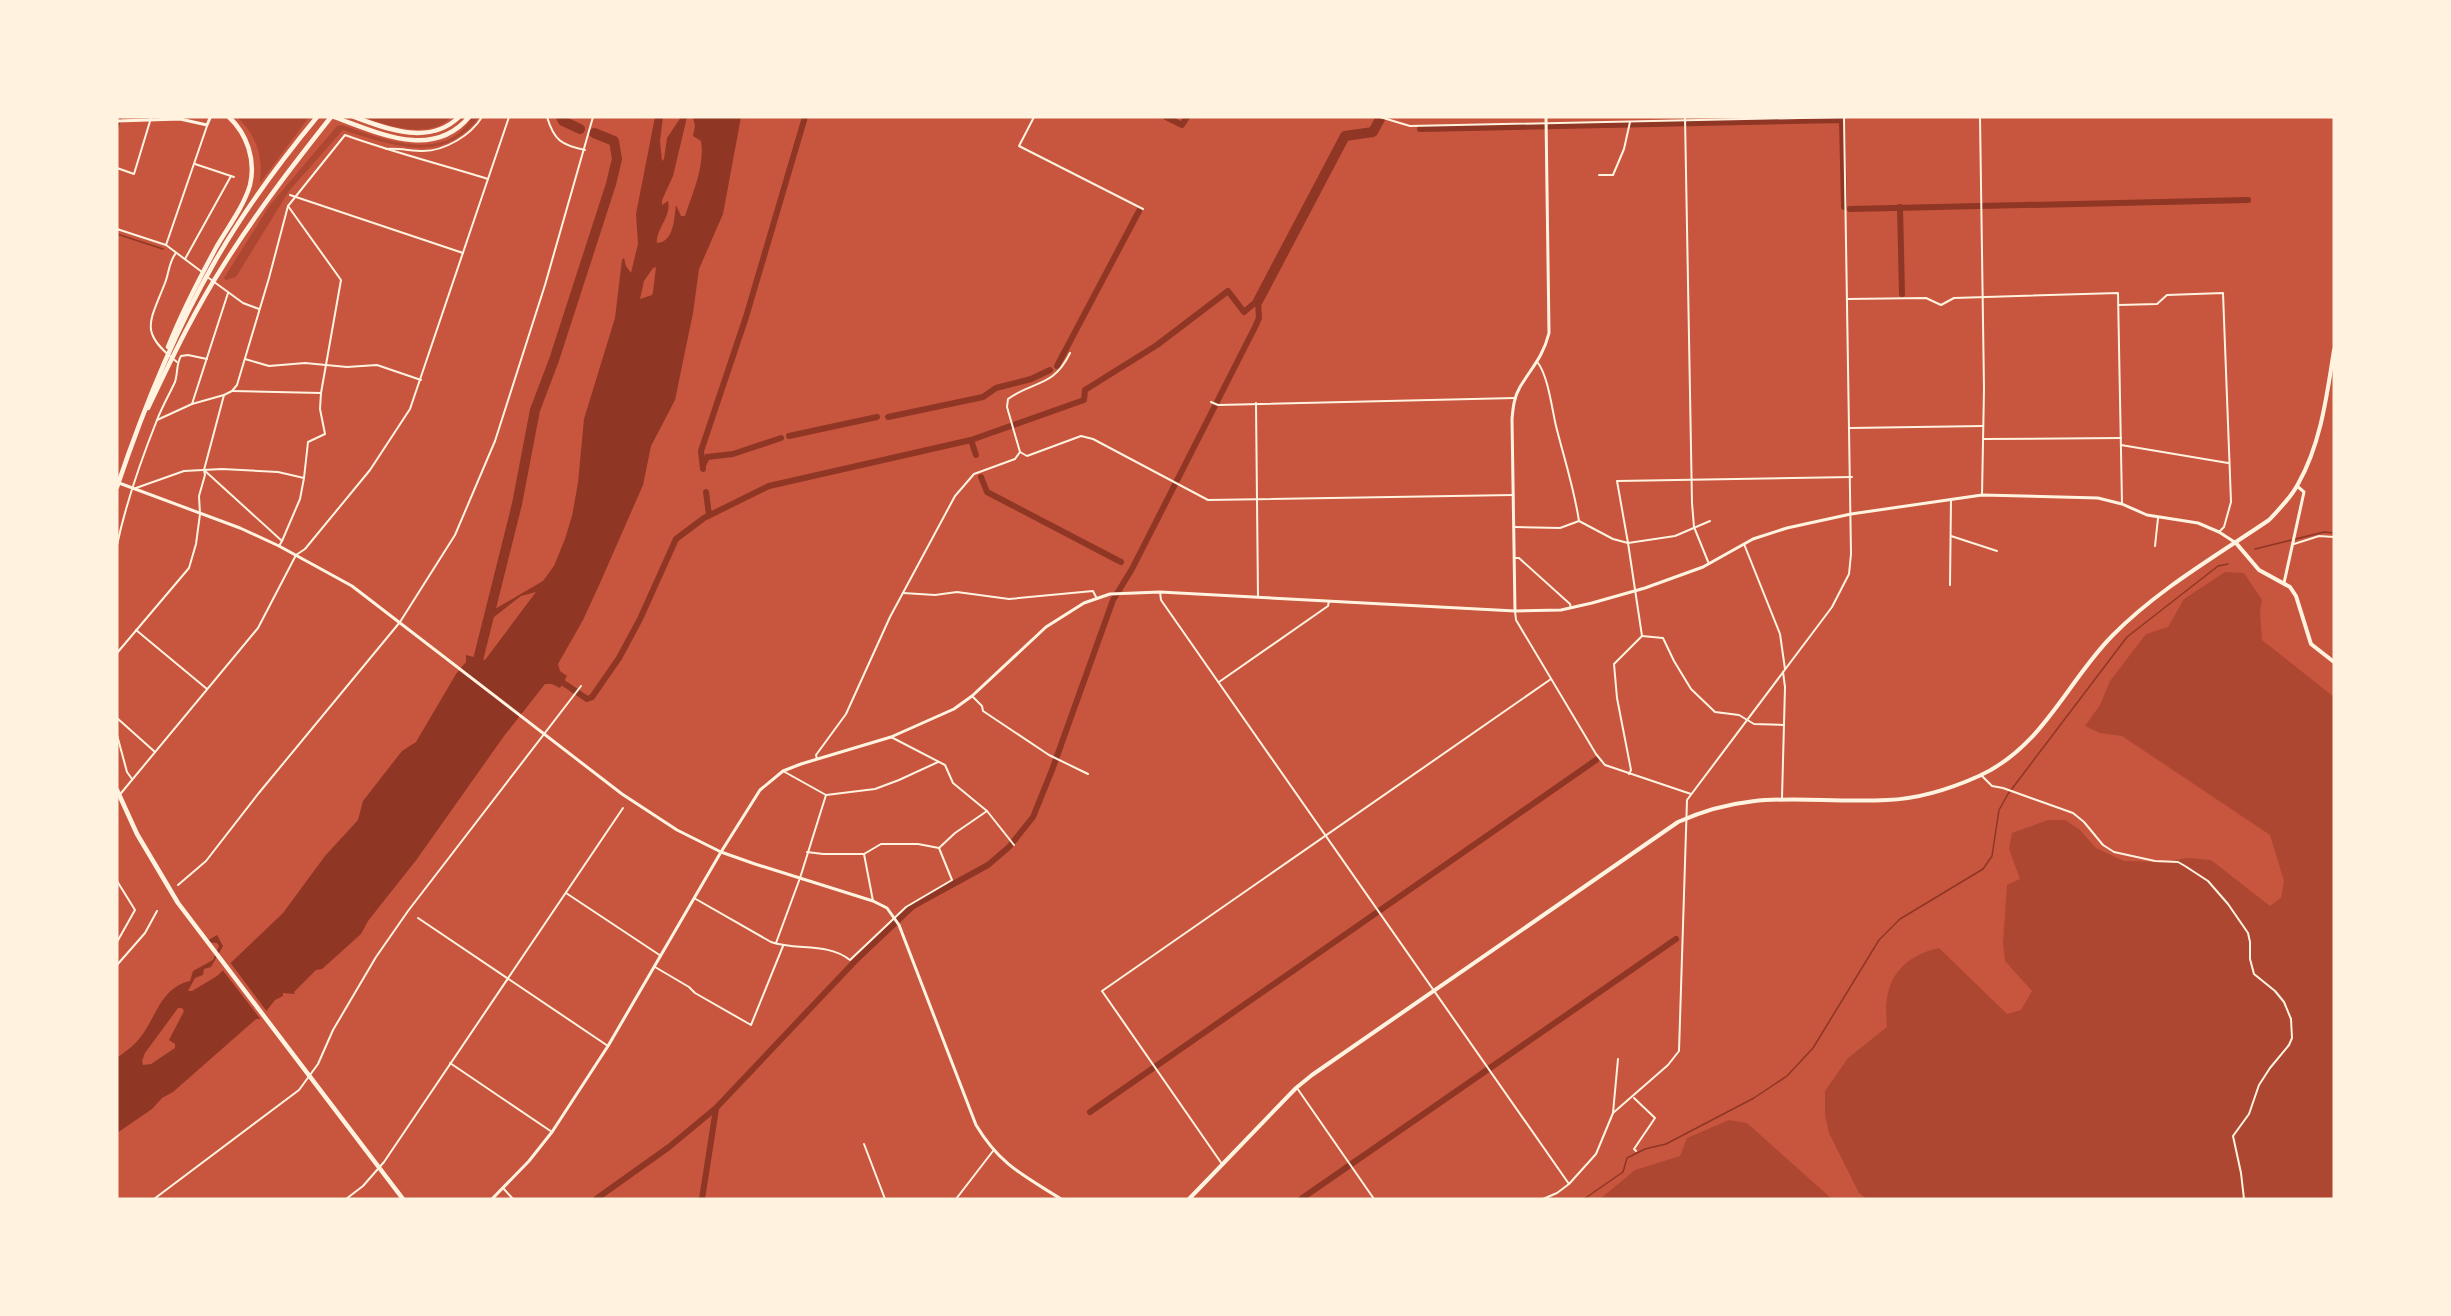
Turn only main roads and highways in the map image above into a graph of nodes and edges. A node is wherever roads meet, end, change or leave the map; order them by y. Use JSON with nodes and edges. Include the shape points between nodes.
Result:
{"nodes":[{"id":1,"x":229,"y":117,"type":"edge"},
{"id":2,"x":333,"y":117,"type":"edge"},
{"id":3,"x":354,"y":117,"type":"edge"},
{"id":4,"x":459,"y":117,"type":"edge"},
{"id":5,"x":468,"y":117,"type":"edge"},
{"id":6,"x":316,"y":118,"type":"edge"},
{"id":7,"x":212,"y":262,"type":"junction"},
{"id":8,"x":175,"y":341,"type":"junction"},
{"id":9,"x":2334,"y":350,"type":"edge"},
{"id":10,"x":135,"y":435,"type":"junction"},
{"id":11,"x":117,"y":484,"type":"edge"},
{"id":12,"x":2235,"y":543,"type":"junction"},
{"id":13,"x":2334,"y":662,"type":"edge"},
{"id":14,"x":117,"y":790,"type":"edge"},
{"id":15,"x":403,"y":1199,"type":"edge"},
{"id":16,"x":1189,"y":1199,"type":"edge"}],
"edges":[{"from":1,"to":7,"type":"highway","via":[[247,142],[250,184]]},
{"from":2,"to":5,"type":"highway","via":[[387,136],[415,141],[450,133]]},
{"from":2,"to":8,"type":"highway","via":[[271,192]]},
{"from":3,"to":4,"type":"highway","via":[[413,134],[441,129]]},
{"from":6,"to":7,"type":"highway"},
{"from":7,"to":8,"type":"highway"},
{"from":8,"to":10,"type":"highway"},
{"from":8,"to":10,"type":"highway"},
{"from":9,"to":12,"type":"main road","via":[[2316,443],[2297,486],[2269,520]]},
{"from":10,"to":11,"type":"highway"},
{"from":12,"to":13,"type":"main road","via":[[2259,570],[2284,583],[2296,596],[2311,644]]},
{"from":12,"to":16,"type":"main road","via":[[2161,595],[2112,636],[2037,733],[1981,775],[1922,796],[1888,800],[1743,801],[1686,818],[1296,1088]]},
{"from":14,"to":15,"type":"highway","via":[[150,858],[178,903]]}]}
